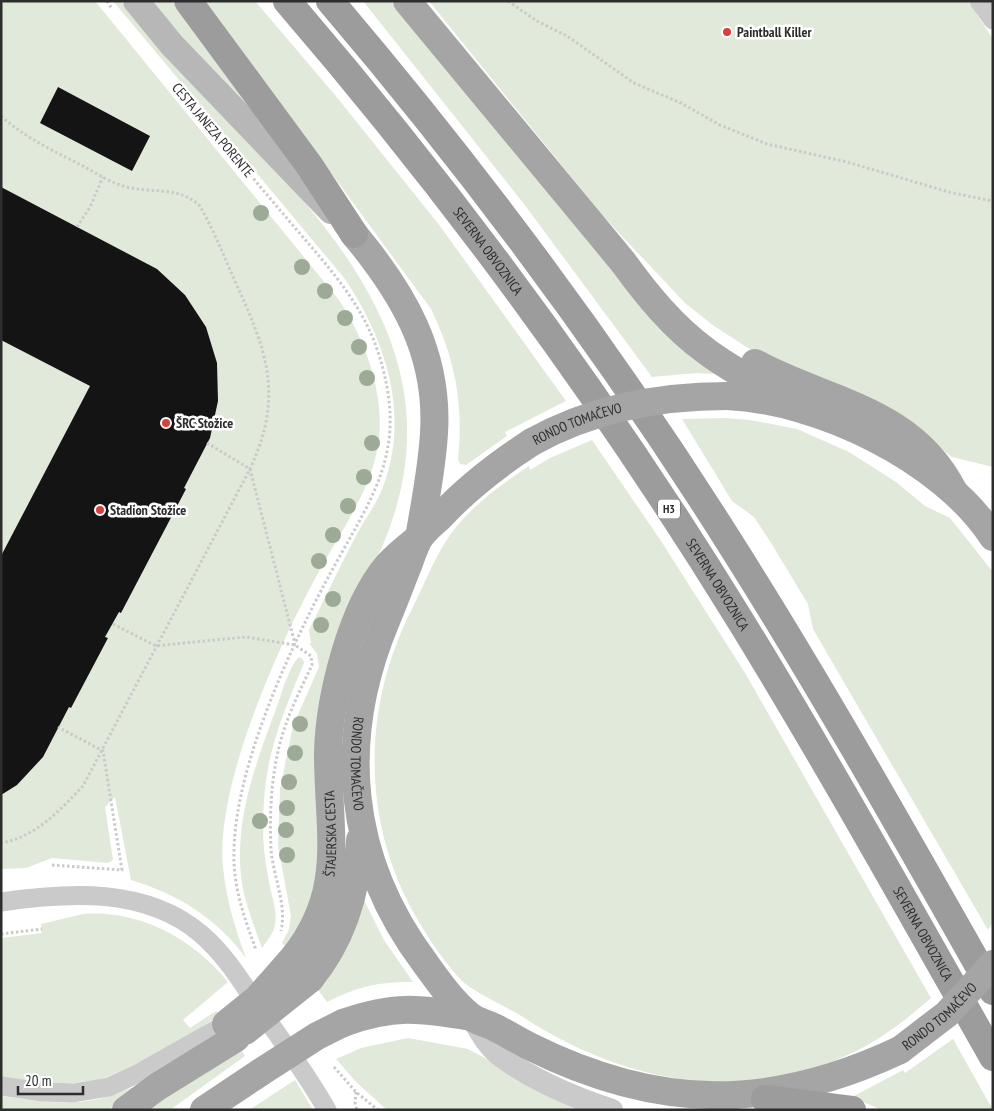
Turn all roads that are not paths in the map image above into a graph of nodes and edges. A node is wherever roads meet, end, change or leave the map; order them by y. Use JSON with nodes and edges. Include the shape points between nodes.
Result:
{"nodes":[{"id":1,"x":188,"y":1,"type":"edge"},
{"id":2,"x":287,"y":1,"type":"edge"},
{"id":3,"x":330,"y":1,"type":"edge"},
{"id":4,"x":407,"y":1,"type":"edge"},
{"id":5,"x":979,"y":1,"type":"edge"},
{"id":6,"x":126,"y":8,"type":"edge"},
{"id":7,"x":993,"y":20,"type":"edge"},
{"id":8,"x":354,"y":234,"type":"junction"},
{"id":9,"x":624,"y":262,"type":"junction"},
{"id":10,"x":801,"y":408,"type":"junction"},
{"id":11,"x":953,"y":490,"type":"junction"},
{"id":12,"x":993,"y":500,"type":"edge"},
{"id":13,"x":993,"y":537,"type":"edge"},
{"id":14,"x":420,"y":538,"type":"junction"},
{"id":15,"x":360,"y":826,"type":"junction"},
{"id":16,"x":1,"y":902,"type":"edge"},
{"id":17,"x":993,"y":964,"type":"edge"},
{"id":18,"x":993,"y":991,"type":"edge"},
{"id":19,"x":470,"y":1017,"type":"junction"},
{"id":20,"x":231,"y":1031,"type":"junction"},
{"id":21,"x":993,"y":1057,"type":"edge"},
{"id":22,"x":1,"y":1086,"type":"edge"},
{"id":23,"x":765,"y":1099,"type":"junction"},
{"id":24,"x":126,"y":1110,"type":"edge"},
{"id":25,"x":204,"y":1110,"type":"edge"},
{"id":26,"x":327,"y":1110,"type":"edge"},
{"id":27,"x":612,"y":1110,"type":"edge"},
{"id":28,"x":852,"y":1110,"type":"edge"}],
"edges":[{"from":1,"to":8,"type":"highway","via":[[309,165]]},
{"from":2,"to":21,"type":"highway","name":"SEVERNA OBVOZNICA","number":"H3","via":[[473,229],[649,478],[829,767]]},
{"from":3,"to":18,"type":"highway","number":"H3","via":[[498,210],[612,364],[692,484],[794,648]]},
{"from":4,"to":9,"type":"main road"},
{"from":5,"to":7,"type":"street"},
{"from":6,"to":8,"type":"main road","name":"CESTA JANEZA PORENTE","via":[[186,59]]},
{"from":8,"to":14,"type":"main road","via":[[401,299],[421,337],[431,374],[434,432]]},
{"from":9,"to":10,"type":"main road","via":[[646,294],[706,352]]},
{"from":9,"to":11,"type":"main road","via":[[663,298],[730,349],[766,369],[863,408],[900,430],[934,461]]},
{"from":10,"to":11,"type":"main road","name":"RONDO TOMAČEVO","via":[[890,448]]},
{"from":10,"to":14,"type":"main road","name":"RONDO TOMAČEVO","bridge":true,"via":[[774,401],[727,396],[674,398],[586,417],[532,442],[472,486]]},
{"from":11,"to":12,"type":"main road"},
{"from":11,"to":13,"type":"main road","name":"RONDO TOMAČEVO"},
{"from":14,"to":15,"type":"main road","name":"RONDO TOMAČEVO","via":[[377,641],[364,682],[355,736],[354,766]]},
{"from":14,"to":20,"type":"main road","name":"ŠTAJERSKA CESTA","bridge":true,"via":[[387,565],[347,646],[332,708],[328,753],[332,848],[327,896],[314,927],[285,948],[257,999]]},
{"from":15,"to":19,"type":"main road","name":"RONDO TOMAČEVO","via":[[370,864],[409,943],[437,981]]},
{"from":15,"to":20,"type":"main road","name":"ŠTAJERSKA CESTA","bridge":true,"via":[[356,875],[347,912],[332,949],[310,979]]},
{"from":16,"to":26,"type":"street","via":[[58,894],[94,895],[156,908],[187,923],[230,965]]},
{"from":17,"to":23,"type":"main road","name":"RONDO TOMAČEVO","bridge":true,"via":[[947,1014],[900,1050],[840,1080]]},
{"from":19,"to":23,"type":"main road","name":"RONDO TOMAČEVO","via":[[566,1065],[628,1088],[707,1102]]},
{"from":19,"to":25,"type":"main road","bridge":true,"via":[[436,1011],[399,1010],[382,1011],[343,1024],[317,1036]]},
{"from":19,"to":27,"type":"street","via":[[497,1053],[521,1069],[562,1091]]},
{"from":20,"to":22,"type":"street","via":[[109,1087],[42,1092]]},
{"from":20,"to":24,"type":"main road","name":"ŠTAJERSKA CESTA"},
{"from":23,"to":28,"type":"highway"}]}
